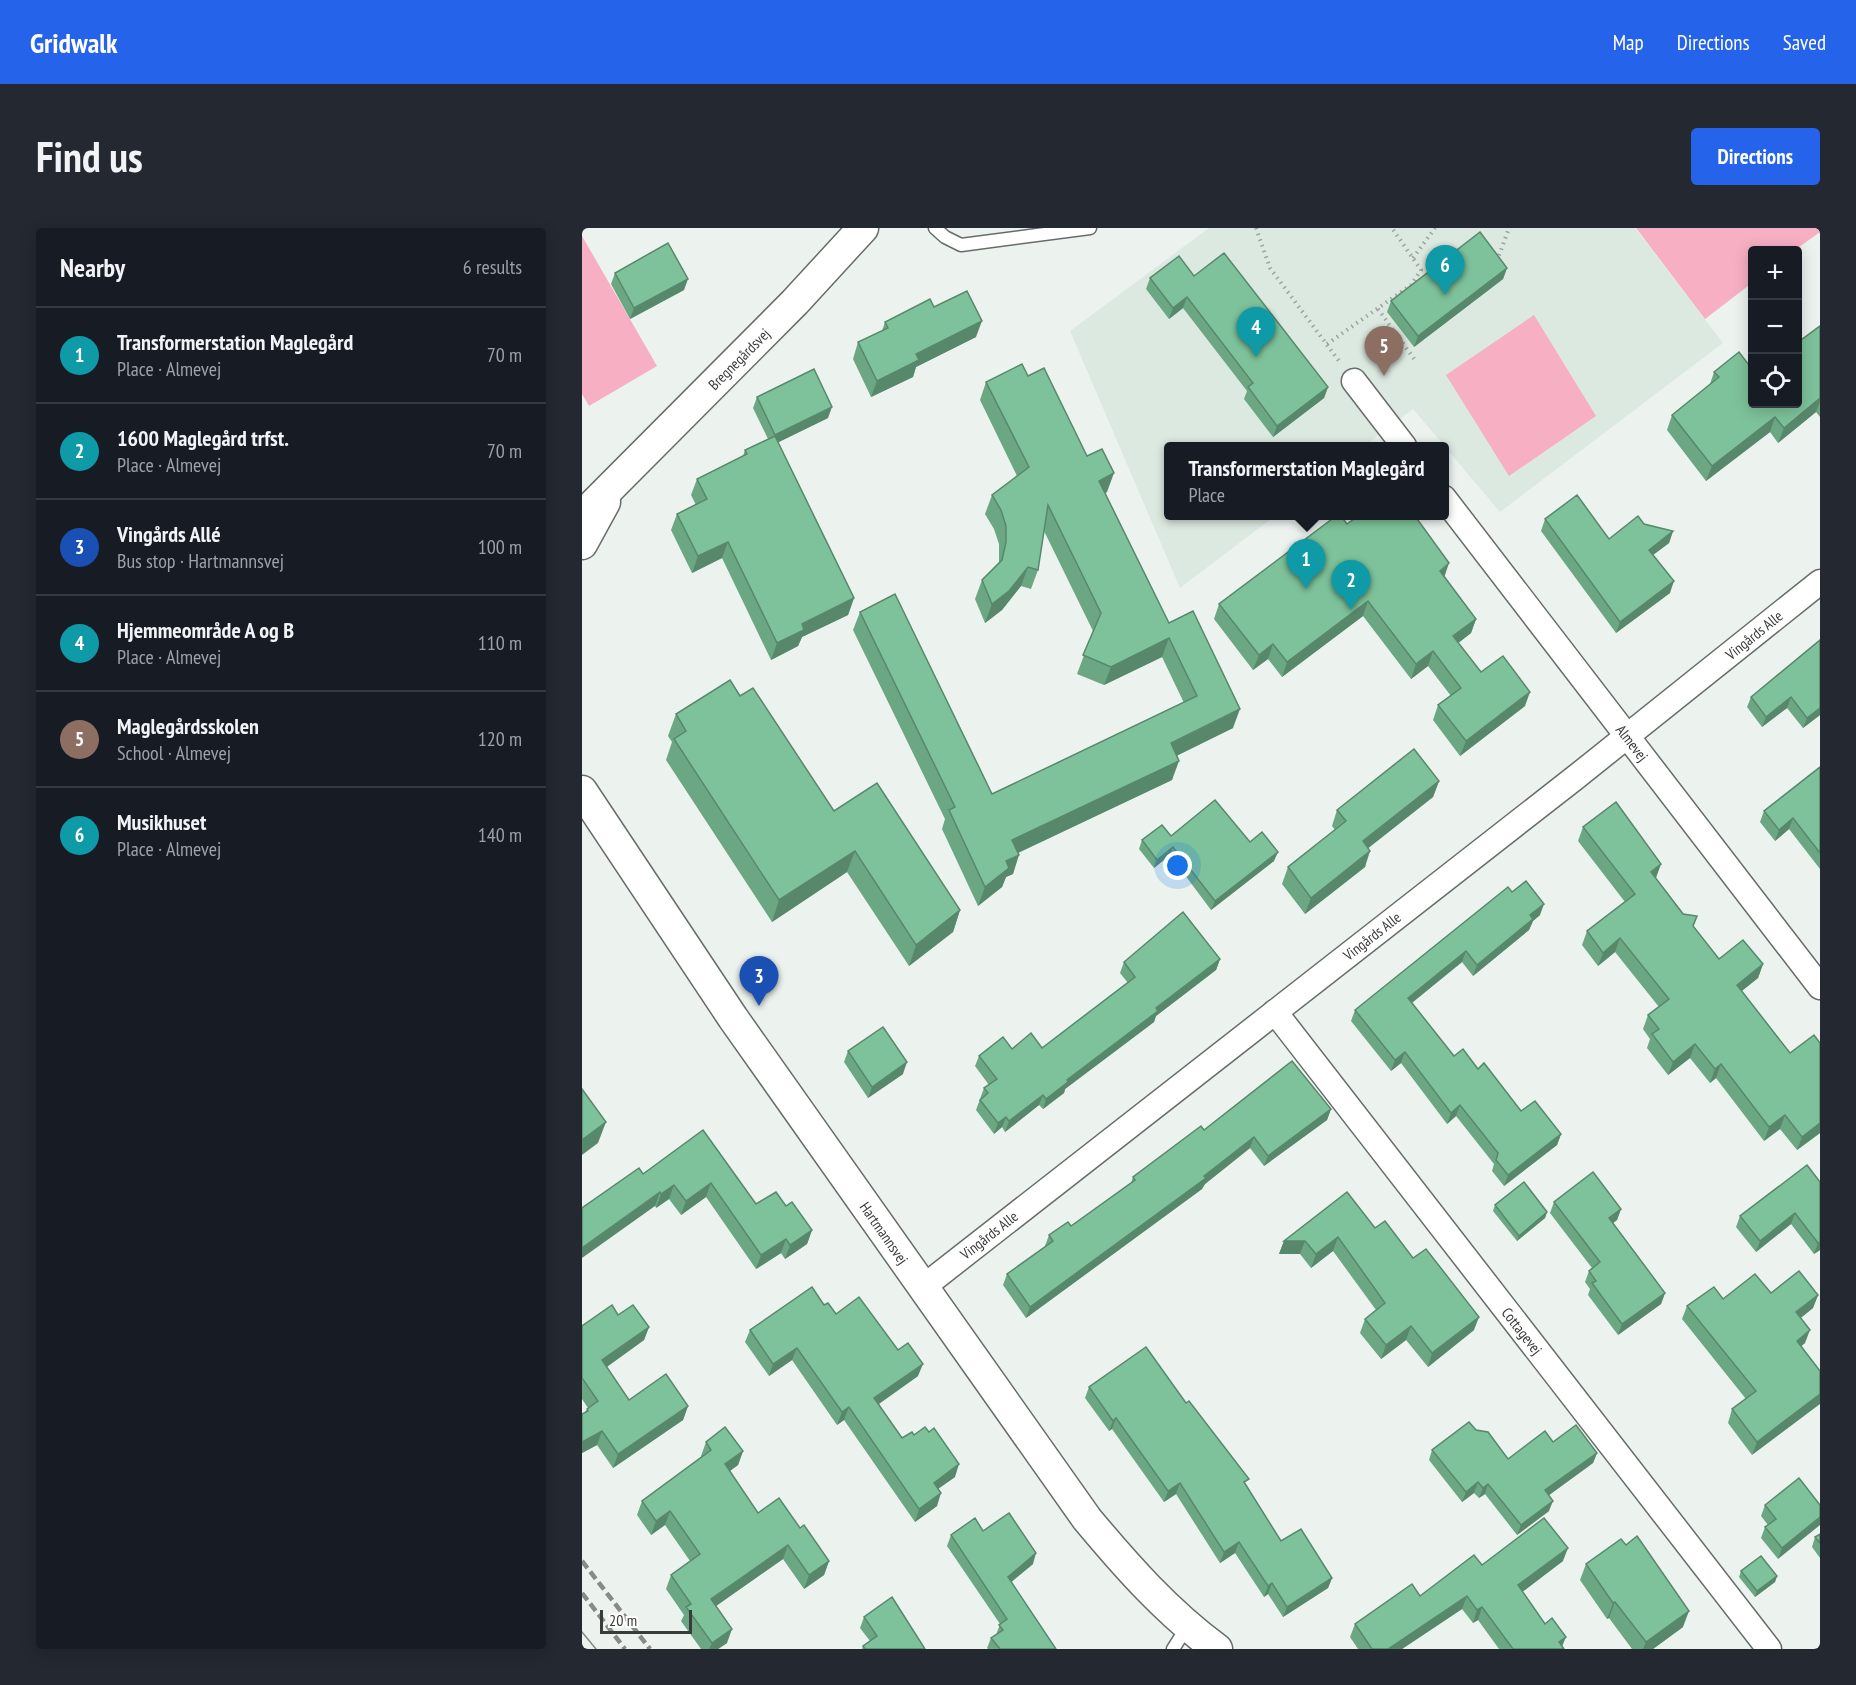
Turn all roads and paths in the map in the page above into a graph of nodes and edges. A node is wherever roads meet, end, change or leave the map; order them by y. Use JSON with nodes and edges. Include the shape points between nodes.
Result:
{"nodes":[{"id":1,"x":863,"y":228,"type":"edge"},
{"id":2,"x":935,"y":228,"type":"edge"},
{"id":3,"x":1090,"y":228,"type":"edge"},
{"id":4,"x":1256,"y":228,"type":"edge"},
{"id":5,"x":1392,"y":228,"type":"edge"},
{"id":6,"x":1435,"y":228,"type":"edge"},
{"id":7,"x":1509,"y":228,"type":"edge"},
{"id":8,"x":1413,"y":258,"type":"junction"},
{"id":9,"x":1497,"y":262,"type":"edge"},
{"id":10,"x":1378,"y":309,"type":"junction"},
{"id":11,"x":1326,"y":344,"type":"junction"},
{"id":12,"x":1415,"y":360,"type":"dead end"},
{"id":13,"x":1354,"y":381,"type":"joint"},
{"id":14,"x":1400,"y":442,"type":"edge"},
{"id":15,"x":614,"y":487,"type":"junction"},
{"id":16,"x":1449,"y":505,"type":"edge"},
{"id":17,"x":582,"y":516,"type":"edge"},
{"id":18,"x":582,"y":544,"type":"edge"},
{"id":19,"x":1820,"y":582,"type":"edge"},
{"id":20,"x":1627,"y":736,"type":"junction"},
{"id":21,"x":582,"y":791,"type":"edge"},
{"id":22,"x":1820,"y":987,"type":"edge"},
{"id":23,"x":1275,"y":1012,"type":"junction"},
{"id":24,"x":922,"y":1288,"type":"junction"},
{"id":25,"x":1180,"y":1638,"type":"edge"},
{"id":26,"x":1216,"y":1649,"type":"edge"},
{"id":27,"x":1769,"y":1649,"type":"edge"}],
"edges":[{"from":1,"to":15,"type":"street","name":"Bregnegårdsvej"},
{"from":2,"to":3,"type":"lane","via":[[961,244]]},
{"from":4,"to":11,"type":"path","via":[[1270,268]]},
{"from":5,"to":8,"type":"path"},
{"from":6,"to":8,"type":"path"},
{"from":7,"to":9,"type":"path"},
{"from":8,"to":10,"type":"path","via":[[1421,270],[1411,285]]},
{"from":10,"to":11,"type":"path"},
{"from":10,"to":12,"type":"path"},
{"from":11,"to":13,"type":"path"},
{"from":13,"to":14,"type":"street"},
{"from":15,"to":17,"type":"street"},
{"from":15,"to":18,"type":"street"},
{"from":16,"to":20,"type":"street","name":"Almevej"},
{"from":19,"to":20,"type":"street","name":"Vingårds Alle"},
{"from":20,"to":22,"type":"street","name":"Almevej"},
{"from":20,"to":23,"type":"street","name":"Vingårds Alle"},
{"from":21,"to":24,"type":"street","name":"Hartmannsvej"},
{"from":23,"to":24,"type":"street","name":"Vingårds Alle"},
{"from":23,"to":27,"type":"street","name":"Cottagevej"},
{"from":24,"to":25,"type":"street","name":"Hartmannsvej","via":[[1087,1519]]},
{"from":25,"to":26,"type":"street","name":"Hartmannsvej"}]}
